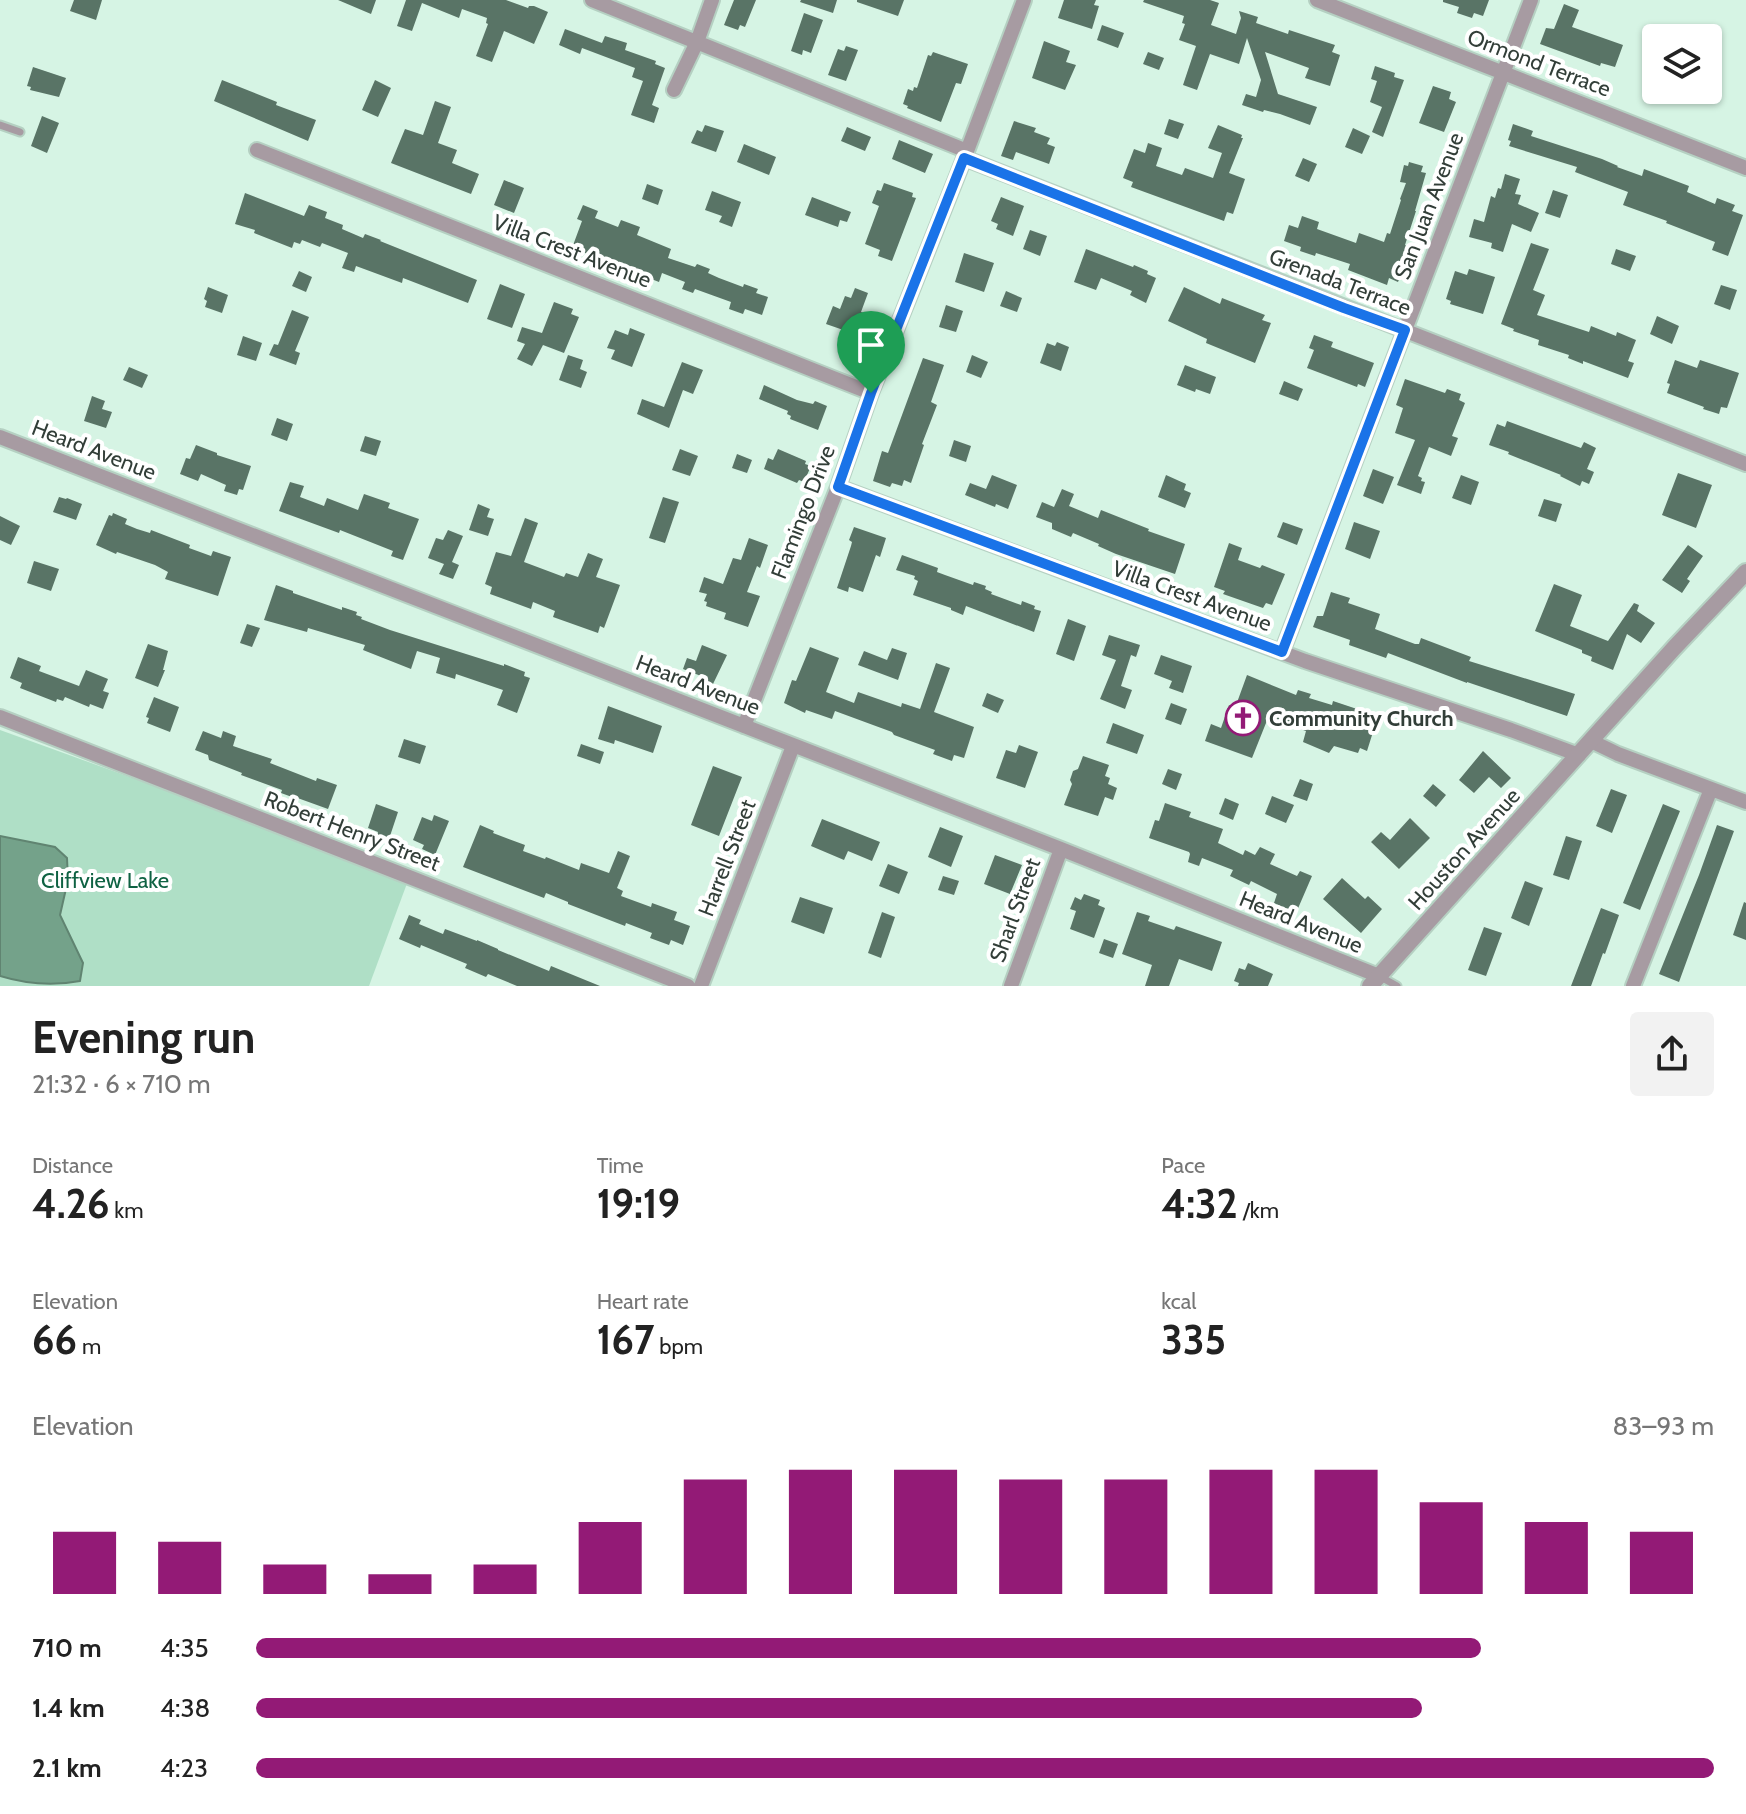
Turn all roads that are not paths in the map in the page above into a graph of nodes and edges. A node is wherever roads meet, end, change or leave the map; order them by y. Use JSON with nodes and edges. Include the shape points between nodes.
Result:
{"nodes":[{"id":1,"x":592,"y":0,"type":"edge"},
{"id":2,"x":712,"y":0,"type":"edge"},
{"id":3,"x":1024,"y":0,"type":"edge"},
{"id":4,"x":1317,"y":0,"type":"edge"},
{"id":5,"x":1531,"y":0,"type":"edge"},
{"id":6,"x":697,"y":42,"type":"junction"},
{"id":7,"x":1504,"y":73,"type":"junction"},
{"id":8,"x":674,"y":90,"type":"dead end"},
{"id":9,"x":0,"y":125,"type":"edge"},
{"id":10,"x":20,"y":132,"type":"dead end"},
{"id":11,"x":257,"y":150,"type":"dead end"},
{"id":12,"x":965,"y":155,"type":"junction"},
{"id":13,"x":1746,"y":168,"type":"edge"},
{"id":14,"x":1405,"y":330,"type":"junction"},
{"id":15,"x":871,"y":393,"type":"junction"},
{"id":16,"x":0,"y":437,"type":"edge"},
{"id":17,"x":1746,"y":464,"type":"edge"},
{"id":18,"x":838,"y":487,"type":"junction"},
{"id":19,"x":1746,"y":572,"type":"edge"},
{"id":20,"x":1282,"y":652,"type":"junction"},
{"id":21,"x":0,"y":717,"type":"edge"},
{"id":22,"x":744,"y":726,"type":"junction"},
{"id":23,"x":1591,"y":741,"type":"junction"},
{"id":24,"x":793,"y":746,"type":"junction"},
{"id":25,"x":1579,"y":755,"type":"junction"},
{"id":26,"x":1711,"y":789,"type":"junction"},
{"id":27,"x":1746,"y":802,"type":"edge"},
{"id":28,"x":1061,"y":849,"type":"junction"},
{"id":29,"x":1374,"y":981,"type":"edge"},
{"id":30,"x":688,"y":986,"type":"edge"},
{"id":31,"x":701,"y":986,"type":"edge"},
{"id":32,"x":1011,"y":986,"type":"edge"},
{"id":33,"x":1397,"y":986,"type":"edge"},
{"id":34,"x":1633,"y":986,"type":"edge"}],
"edges":[{"from":1,"to":6,"type":"street","name":"Grenada Terrace"},
{"from":2,"to":6,"type":"street"},
{"from":3,"to":12,"type":"street","name":"Flamingo Drive"},
{"from":4,"to":7,"type":"street","name":"Ormond Terrace"},
{"from":5,"to":7,"type":"street","name":"San Juan Avenue"},
{"from":6,"to":8,"type":"street"},
{"from":6,"to":12,"type":"street","name":"Grenada Terrace"},
{"from":7,"to":13,"type":"street","name":"Ormond Terrace"},
{"from":7,"to":14,"type":"street","name":"San Juan Avenue"},
{"from":9,"to":10,"type":"lane"},
{"from":11,"to":15,"type":"street","name":"Villa Crest Avenue"},
{"from":12,"to":14,"type":"street","name":"Grenada Terrace"},
{"from":12,"to":15,"type":"street","name":"Flamingo Drive"},
{"from":14,"to":17,"type":"street","name":"Grenada Terrace"},
{"from":14,"to":20,"type":"street","name":"San Juan Avenue"},
{"from":15,"to":18,"type":"street","name":"Flamingo Drive"},
{"from":16,"to":22,"type":"street","name":"Heard Avenue"},
{"from":18,"to":20,"type":"street","name":"Villa Crest Avenue"},
{"from":18,"to":22,"type":"street","name":"Flamingo Drive"},
{"from":19,"to":23,"type":"street","name":"Houston Avenue"},
{"from":20,"to":25,"type":"street","name":"Villa Crest Avenue"},
{"from":21,"to":30,"type":"street","name":"Robert Henry Street"},
{"from":22,"to":24,"type":"street","name":"Heard Avenue"},
{"from":23,"to":25,"type":"street","name":"Houston Avenue"},
{"from":23,"to":26,"type":"street"},
{"from":24,"to":28,"type":"street","name":"Heard Avenue"},
{"from":24,"to":31,"type":"street","name":"Harrell Street"},
{"from":25,"to":29,"type":"street","name":"Houston Avenue"},
{"from":26,"to":27,"type":"street"},
{"from":26,"to":34,"type":"street"},
{"from":28,"to":29,"type":"street","name":"Heard Avenue"},
{"from":28,"to":32,"type":"street","name":"Sharl Street"},
{"from":29,"to":33,"type":"lane"}]}
